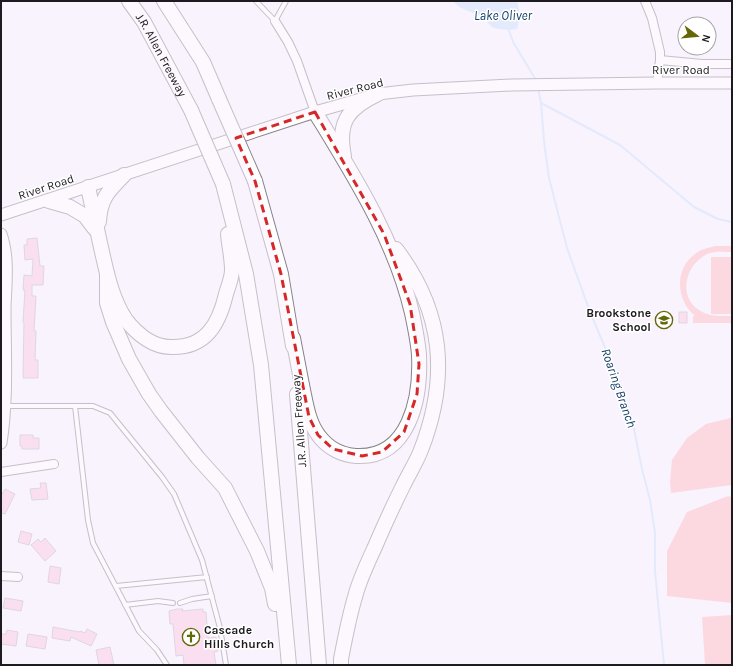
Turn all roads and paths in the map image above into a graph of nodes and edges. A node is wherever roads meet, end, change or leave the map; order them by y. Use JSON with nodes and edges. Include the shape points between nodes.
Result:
{"nodes":[{"id":1,"x":129,"y":1,"type":"edge"},
{"id":2,"x":164,"y":1,"type":"edge"},
{"id":3,"x":256,"y":1,"type":"edge"},
{"id":4,"x":286,"y":1,"type":"edge"},
{"id":5,"x":645,"y":1,"type":"edge"},
{"id":6,"x":275,"y":21,"type":"junction"},
{"id":7,"x":660,"y":60,"type":"junction"},
{"id":8,"x":732,"y":64,"type":"edge"},
{"id":9,"x":658,"y":83,"type":"junction"},
{"id":10,"x":732,"y":83,"type":"edge"},
{"id":11,"x":378,"y":94,"type":"junction"},
{"id":12,"x":315,"y":112,"type":"junction"},
{"id":13,"x":346,"y":162,"type":"junction"},
{"id":14,"x":124,"y":175,"type":"junction"},
{"id":15,"x":222,"y":184,"type":"junction"},
{"id":16,"x":88,"y":187,"type":"junction"},
{"id":17,"x":49,"y":201,"type":"junction"},
{"id":18,"x":1,"y":215,"type":"edge"},
{"id":19,"x":98,"y":233,"type":"junction"},
{"id":20,"x":1,"y":234,"type":"edge"},
{"id":21,"x":384,"y":234,"type":"junction"},
{"id":22,"x":107,"y":274,"type":"junction"},
{"id":23,"x":3,"y":306,"type":"edge"},
{"id":24,"x":293,"y":338,"type":"junction"},
{"id":25,"x":4,"y":406,"type":"junction"},
{"id":26,"x":75,"y":406,"type":"junction"},
{"id":27,"x":1,"y":443,"type":"edge"},
{"id":28,"x":54,"y":464,"type":"dead end"},
{"id":29,"x":1,"y":472,"type":"edge"},
{"id":30,"x":1,"y":576,"type":"edge"},
{"id":31,"x":18,"y":577,"type":"dead end"},
{"id":32,"x":207,"y":577,"type":"junction"},
{"id":33,"x":116,"y":586,"type":"junction"},
{"id":34,"x":212,"y":596,"type":"junction"},
{"id":35,"x":173,"y":603,"type":"dead end"},
{"id":36,"x":180,"y":603,"type":"dead end"},
{"id":37,"x":125,"y":604,"type":"junction"},
{"id":38,"x":167,"y":665,"type":"edge"},
{"id":39,"x":226,"y":665,"type":"edge"},
{"id":40,"x":283,"y":665,"type":"edge"},
{"id":41,"x":289,"y":665,"type":"edge"},
{"id":42,"x":320,"y":665,"type":"edge"},
{"id":43,"x":340,"y":665,"type":"edge"}],
"edges":[{"from":1,"to":15,"type":"highway","name":"J.R. Allen Freeway","bridge":true,"via":[[144,22],[191,110]]},
{"from":2,"to":24,"type":"highway","name":"J.R. Allen Freeway","bridge":true,"via":[[203,62],[255,181],[281,274]]},
{"from":3,"to":6,"type":"lane"},
{"from":4,"to":6,"type":"lane"},
{"from":5,"to":7,"type":"street","via":[[652,18]]},
{"from":6,"to":12,"type":"street","via":[[297,61]]},
{"from":7,"to":8,"type":"street"},
{"from":7,"to":9,"type":"street"},
{"from":9,"to":10,"type":"main road","name":"River Road"},
{"from":9,"to":11,"type":"main road","name":"River Road","via":[[512,85]]},
{"from":11,"to":12,"type":"main road","name":"River Road"},
{"from":11,"to":13,"type":"highway","via":[[355,107],[346,119],[342,148]]},
{"from":12,"to":13,"type":"highway"},
{"from":12,"to":14,"type":"main road","name":"River Road"},
{"from":13,"to":21,"type":"highway"},
{"from":14,"to":16,"type":"main road","name":"River Road"},
{"from":14,"to":19,"type":"highway","via":[[109,189],[103,199]]},
{"from":15,"to":22,"type":"highway","via":[[232,272],[222,311],[214,328],[206,335],[198,341],[179,347],[159,346],[150,342],[134,329],[122,313]]},
{"from":15,"to":41,"type":"highway","via":[[246,274],[261,365]]},
{"from":16,"to":17,"type":"main road","name":"River Road"},
{"from":16,"to":19,"type":"highway"},
{"from":17,"to":18,"type":"main road","name":"River Road"},
{"from":17,"to":19,"type":"highway","via":[[70,207],[85,216]]},
{"from":19,"to":22,"type":"highway"},
{"from":20,"to":23,"type":"main road","via":[[7,273]]},
{"from":21,"to":24,"type":"highway","via":[[401,275],[419,354],[415,404],[404,432],[391,447],[382,452],[362,456],[342,453],[325,443],[309,417]]},
{"from":21,"to":43,"type":"highway","via":[[404,260],[427,304],[437,343],[437,387],[433,413],[420,452],[373,550],[355,596]]},
{"from":22,"to":40,"type":"highway","via":[[107,303],[121,341],[139,377],[179,435],[225,488],[257,551],[272,588]]},
{"from":23,"to":25,"type":"main road"},
{"from":24,"to":42,"type":"highway","name":"J.R. Allen Freeway"},
{"from":25,"to":26,"type":"lane"},
{"from":25,"to":27,"type":"main road"},
{"from":26,"to":32,"type":"lane","via":[[93,406],[110,413],[162,477],[174,494]]},
{"from":26,"to":33,"type":"lane","via":[[93,543]]},
{"from":28,"to":29,"type":"street"},
{"from":30,"to":31,"type":"street"},
{"from":32,"to":33,"type":"lane"},
{"from":32,"to":34,"type":"lane"},
{"from":33,"to":37,"type":"lane"},
{"from":34,"to":36,"type":"lane"},
{"from":34,"to":39,"type":"lane"},
{"from":35,"to":37,"type":"lane","via":[[158,601]]},
{"from":37,"to":38,"type":"lane","via":[[139,631]]}]}
